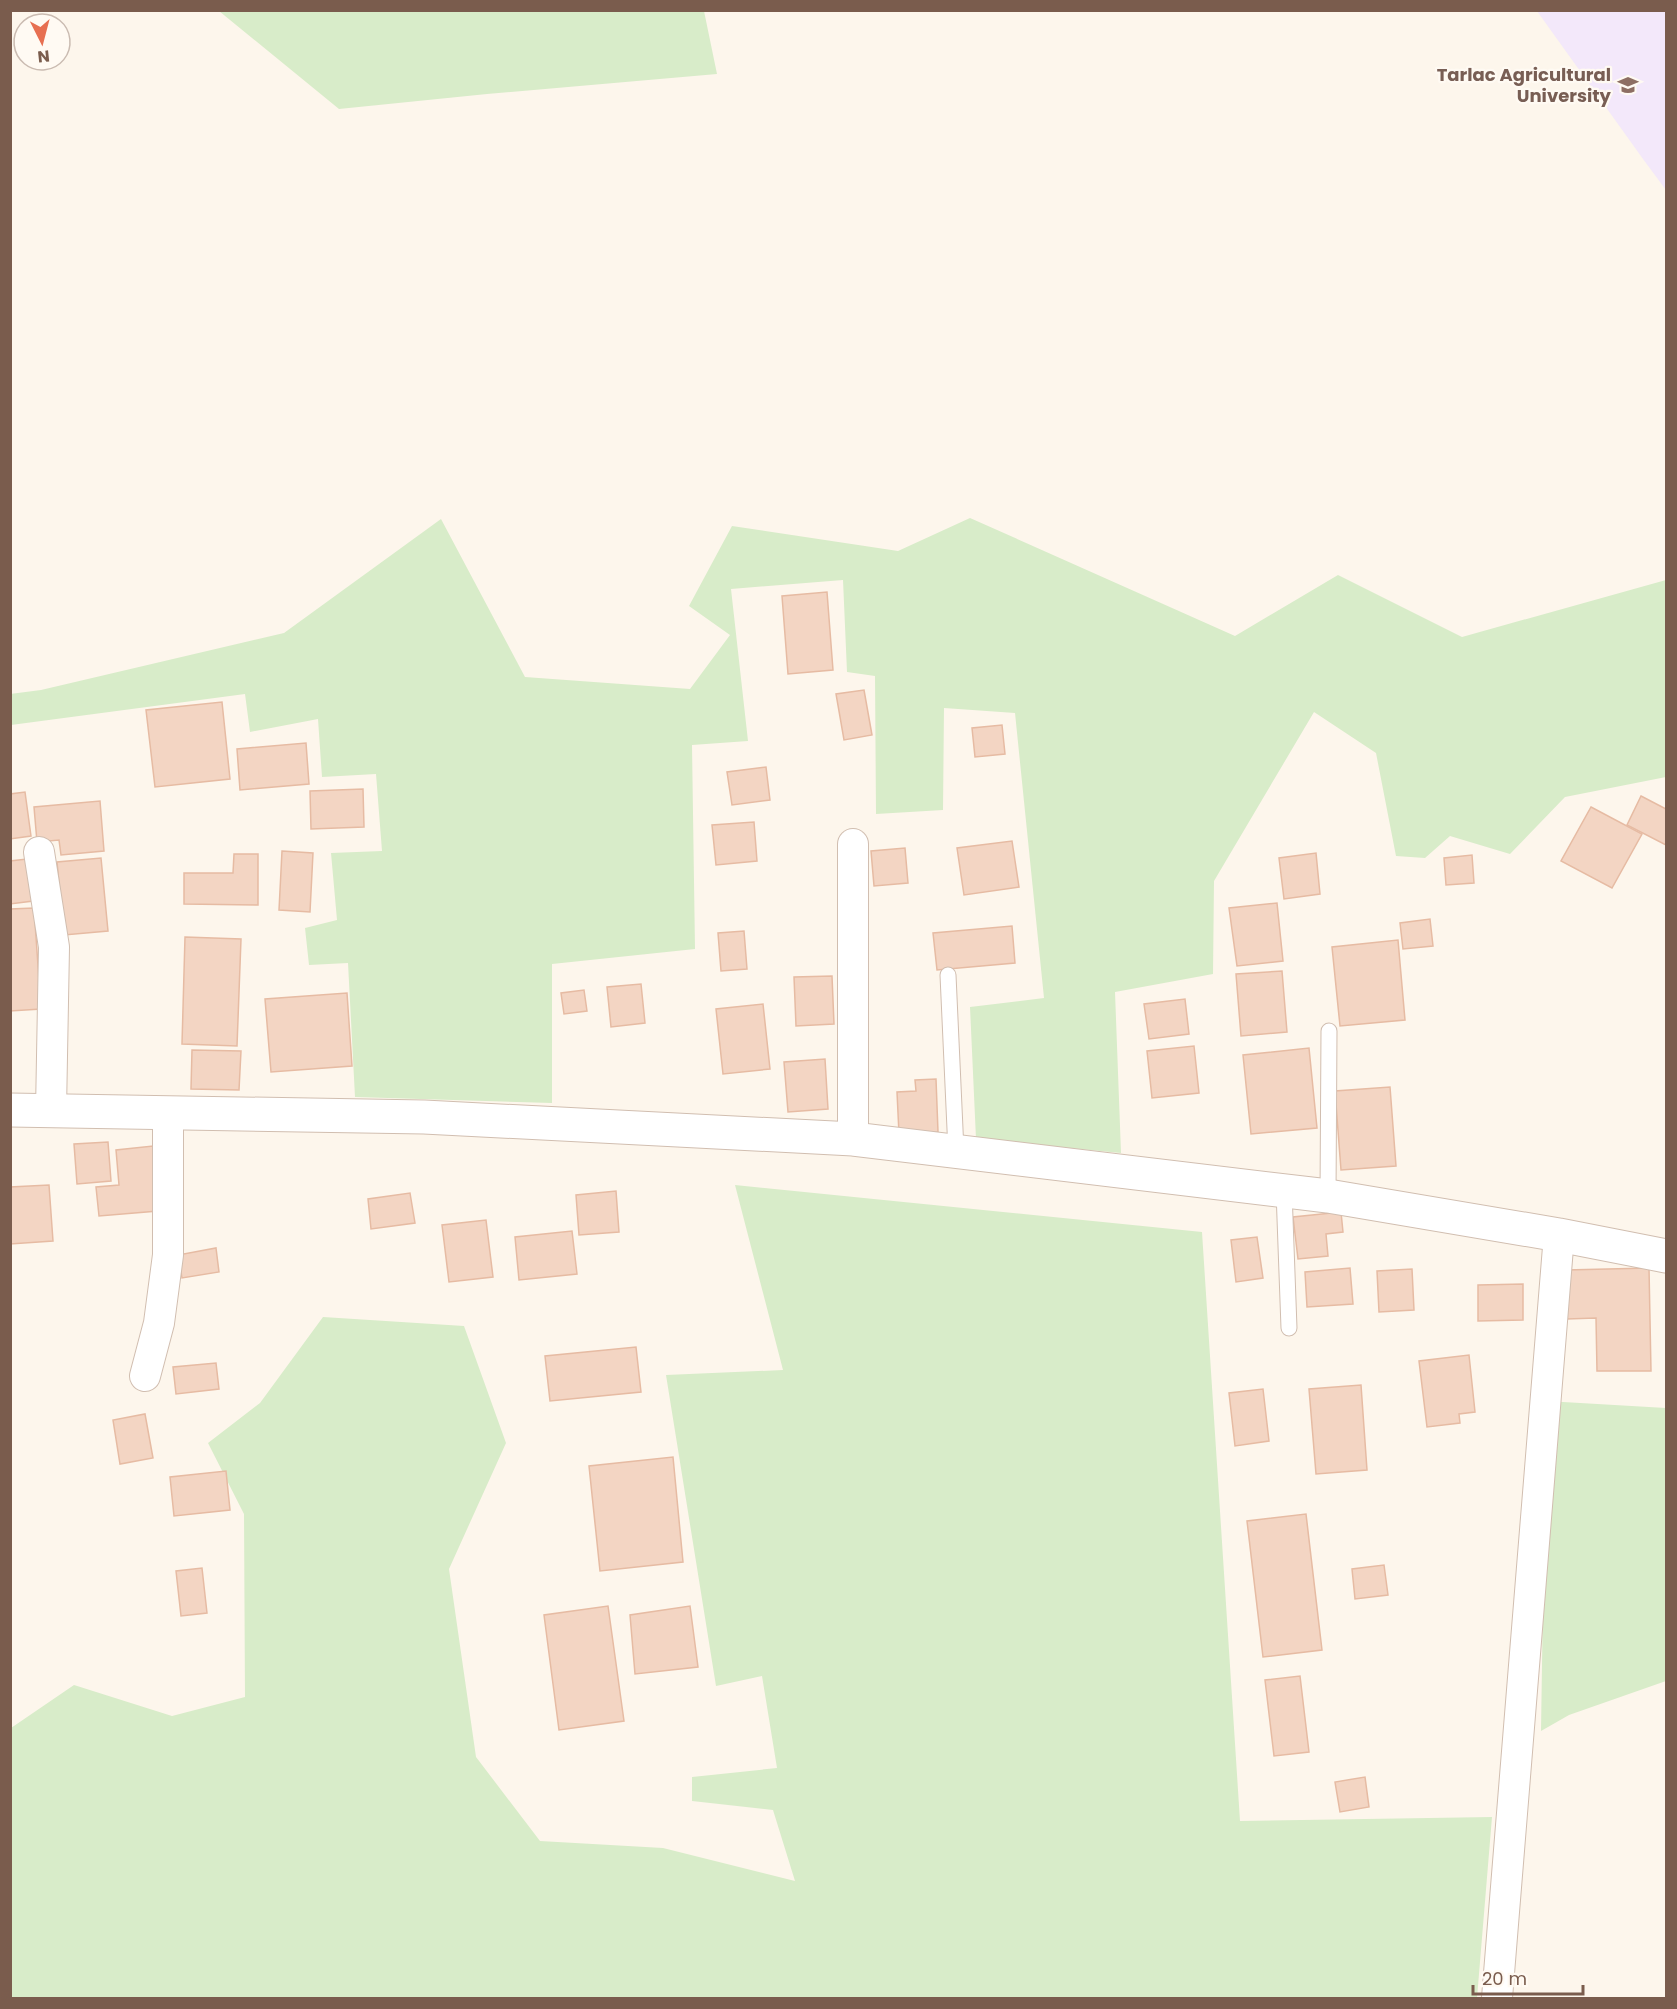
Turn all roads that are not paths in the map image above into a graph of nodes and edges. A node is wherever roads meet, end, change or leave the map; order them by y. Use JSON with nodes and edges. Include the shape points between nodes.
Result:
{"nodes":[{"id":1,"x":853,"y":844,"type":"dead end"},
{"id":2,"x":39,"y":852,"type":"dead end"},
{"id":3,"x":948,"y":975,"type":"dead end"},
{"id":4,"x":1329,"y":1031,"type":"dead end"},
{"id":5,"x":10,"y":1110,"type":"edge"},
{"id":6,"x":51,"y":1111,"type":"junction"},
{"id":7,"x":168,"y":1112,"type":"junction"},
{"id":8,"x":854,"y":1139,"type":"junction"},
{"id":9,"x":956,"y":1151,"type":"junction"},
{"id":10,"x":1284,"y":1191,"type":"junction"},
{"id":11,"x":1328,"y":1196,"type":"junction"},
{"id":12,"x":1559,"y":1235,"type":"junction"},
{"id":13,"x":1666,"y":1256,"type":"edge"},
{"id":14,"x":1289,"y":1328,"type":"dead end"},
{"id":15,"x":145,"y":1376,"type":"dead end"},
{"id":16,"x":1497,"y":1998,"type":"edge"}],
"edges":[{"from":1,"to":8,"type":"street"},
{"from":2,"to":6,"type":"street","via":[[54,947]]},
{"from":3,"to":9,"type":"lane"},
{"from":4,"to":11,"type":"lane"},
{"from":5,"to":6,"type":"street"},
{"from":6,"to":7,"type":"street"},
{"from":7,"to":8,"type":"street","via":[[424,1117]]},
{"from":7,"to":15,"type":"street","via":[[168,1255],[159,1323]]},
{"from":8,"to":9,"type":"street"},
{"from":9,"to":10,"type":"street"},
{"from":10,"to":11,"type":"street"},
{"from":10,"to":14,"type":"lane"},
{"from":11,"to":12,"type":"street"},
{"from":12,"to":13,"type":"street"},
{"from":12,"to":16,"type":"street"}]}
